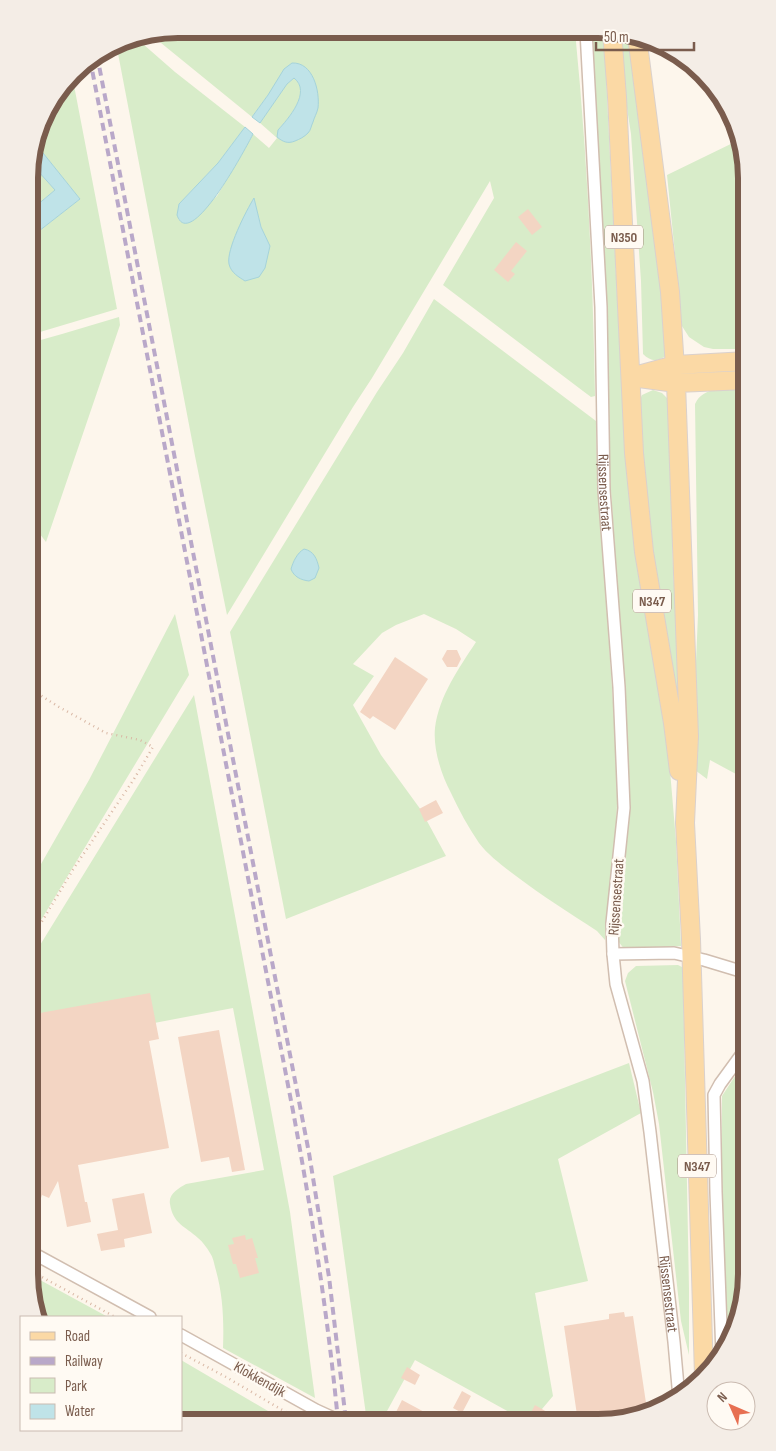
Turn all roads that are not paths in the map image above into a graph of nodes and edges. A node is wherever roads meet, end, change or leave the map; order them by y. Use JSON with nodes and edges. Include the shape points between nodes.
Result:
{"nodes":[{"id":1,"x":586,"y":38,"type":"edge"},
{"id":2,"x":613,"y":39,"type":"edge"},
{"id":3,"x":638,"y":44,"type":"edge"},
{"id":4,"x":738,"y":361,"type":"edge"},
{"id":5,"x":675,"y":365,"type":"junction"},
{"id":6,"x":631,"y":377,"type":"junction"},
{"id":7,"x":738,"y":380,"type":"edge"},
{"id":8,"x":676,"y":383,"type":"junction"},
{"id":9,"x":686,"y":823,"type":"junction"},
{"id":10,"x":613,"y":954,"type":"junction"},
{"id":11,"x":691,"y":956,"type":"junction"},
{"id":12,"x":738,"y":971,"type":"edge"},
{"id":13,"x":738,"y":1059,"type":"edge"},
{"id":14,"x":38,"y":1256,"type":"edge"},
{"id":15,"x":148,"y":1316,"type":"edge"},
{"id":16,"x":182,"y":1336,"type":"edge"},
{"id":17,"x":721,"y":1340,"type":"edge"},
{"id":18,"x":704,"y":1365,"type":"edge"},
{"id":19,"x":678,"y":1389,"type":"edge"},
{"id":20,"x":324,"y":1414,"type":"edge"}],
"edges":[{"from":1,"to":10,"type":"street","name":"Rijssensestraat","via":[[602,307],[604,490],[619,687],[624,808],[612,923]]},
{"from":2,"to":6,"type":"main road","name":"Rijssensestraat","number":"N350"},
{"from":3,"to":5,"type":"main road","name":"Rijssensestraat","number":"N350","via":[[670,292]]},
{"from":4,"to":5,"type":"main road"},
{"from":5,"to":6,"type":"main road"},
{"from":5,"to":8,"type":"main road","name":"Rijssensestraat","number":"N350"},
{"from":6,"to":8,"type":"main road"},
{"from":6,"to":9,"type":"main road","name":"Rijssensestraat","number":"N347","via":[[634,453],[644,552]]},
{"from":7,"to":8,"type":"main road"},
{"from":8,"to":9,"type":"main road","name":"Rijssensestraat","number":"N347","via":[[688,736]]},
{"from":9,"to":11,"type":"main road","name":"Rijssensestraat","number":"N347"},
{"from":10,"to":11,"type":"street","name":"Rijssensestraat","via":[[674,953]]},
{"from":10,"to":19,"type":"street","name":"Rijssensestraat","via":[[616,984],[644,1089]]},
{"from":11,"to":12,"type":"street","name":"Rijssensestraat"},
{"from":11,"to":18,"type":"main road","name":"Rijssensestraat","number":"N347"},
{"from":13,"to":17,"type":"street","via":[[714,1095]]},
{"from":14,"to":15,"type":"street"},
{"from":16,"to":20,"type":"street","name":"Klokkendijk"}]}
